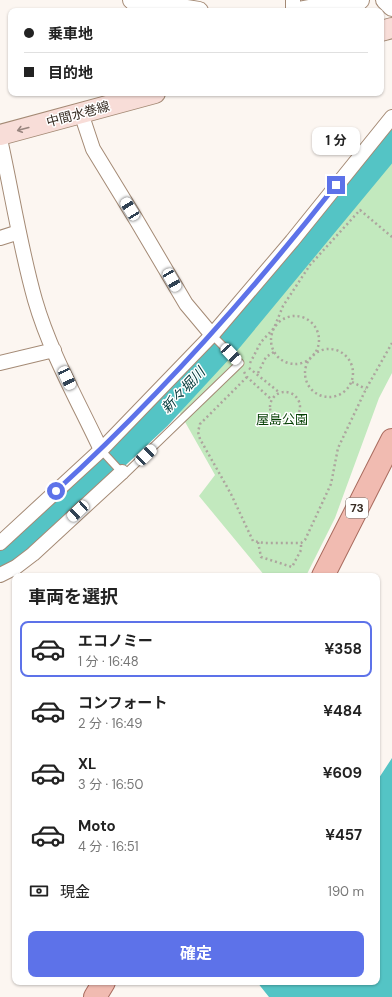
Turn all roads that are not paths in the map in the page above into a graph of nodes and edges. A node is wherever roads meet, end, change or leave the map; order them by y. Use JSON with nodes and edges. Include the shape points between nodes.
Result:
{"nodes":[{"id":1,"x":132,"y":0,"type":"edge"},
{"id":2,"x":360,"y":0,"type":"edge"},
{"id":3,"x":385,"y":0,"type":"edge"},
{"id":4,"x":392,"y":7,"type":"edge"},
{"id":5,"x":181,"y":8,"type":"edge"},
{"id":6,"x":315,"y":8,"type":"edge"},
{"id":7,"x":144,"y":96,"type":"edge"},
{"id":8,"x":81,"y":113,"type":"junction"},
{"id":9,"x":392,"y":117,"type":"edge"},
{"id":10,"x":0,"y":135,"type":"edge"},
{"id":11,"x":0,"y":140,"type":"edge"},
{"id":12,"x":19,"y":232,"type":"junction"},
{"id":13,"x":0,"y":238,"type":"edge"},
{"id":14,"x":212,"y":335,"type":"junction"},
{"id":15,"x":54,"y":350,"type":"junction"},
{"id":16,"x":0,"y":363,"type":"edge"},
{"id":17,"x":392,"y":440,"type":"edge"},
{"id":18,"x":101,"y":450,"type":"junction"},
{"id":19,"x":122,"y":472,"type":"junction"},
{"id":20,"x":0,"y":543,"type":"edge"},
{"id":21,"x":325,"y":573,"type":"edge"},
{"id":22,"x":0,"y":575,"type":"edge"},
{"id":23,"x":102,"y":985,"type":"edge"},
{"id":24,"x":95,"y":997,"type":"edge"}],
"edges":[{"from":1,"to":5,"type":"street"},
{"from":2,"to":6,"type":"street"},
{"from":3,"to":4,"type":"street"},
{"from":7,"to":8,"type":"main road","name":"中間水巻線"},
{"from":8,"to":10,"type":"main road","name":"中間水巻線","one_way":true},
{"from":8,"to":14,"type":"street","via":[[93,149],[186,304]]},
{"from":9,"to":14,"type":"street"},
{"from":11,"to":12,"type":"street"},
{"from":12,"to":13,"type":"street"},
{"from":12,"to":15,"type":"street","via":[[36,301]]},
{"from":14,"to":18,"type":"street"},
{"from":14,"to":19,"type":"lane","via":[[240,363],[124,475]]},
{"from":15,"to":16,"type":"street"},
{"from":15,"to":18,"type":"street"},
{"from":17,"to":21,"type":"main road","number":"73"},
{"from":18,"to":19,"type":"lane"},
{"from":18,"to":20,"type":"street"},
{"from":19,"to":22,"type":"street","via":[[33,554]]},
{"from":23,"to":24,"type":"main road"}]}
